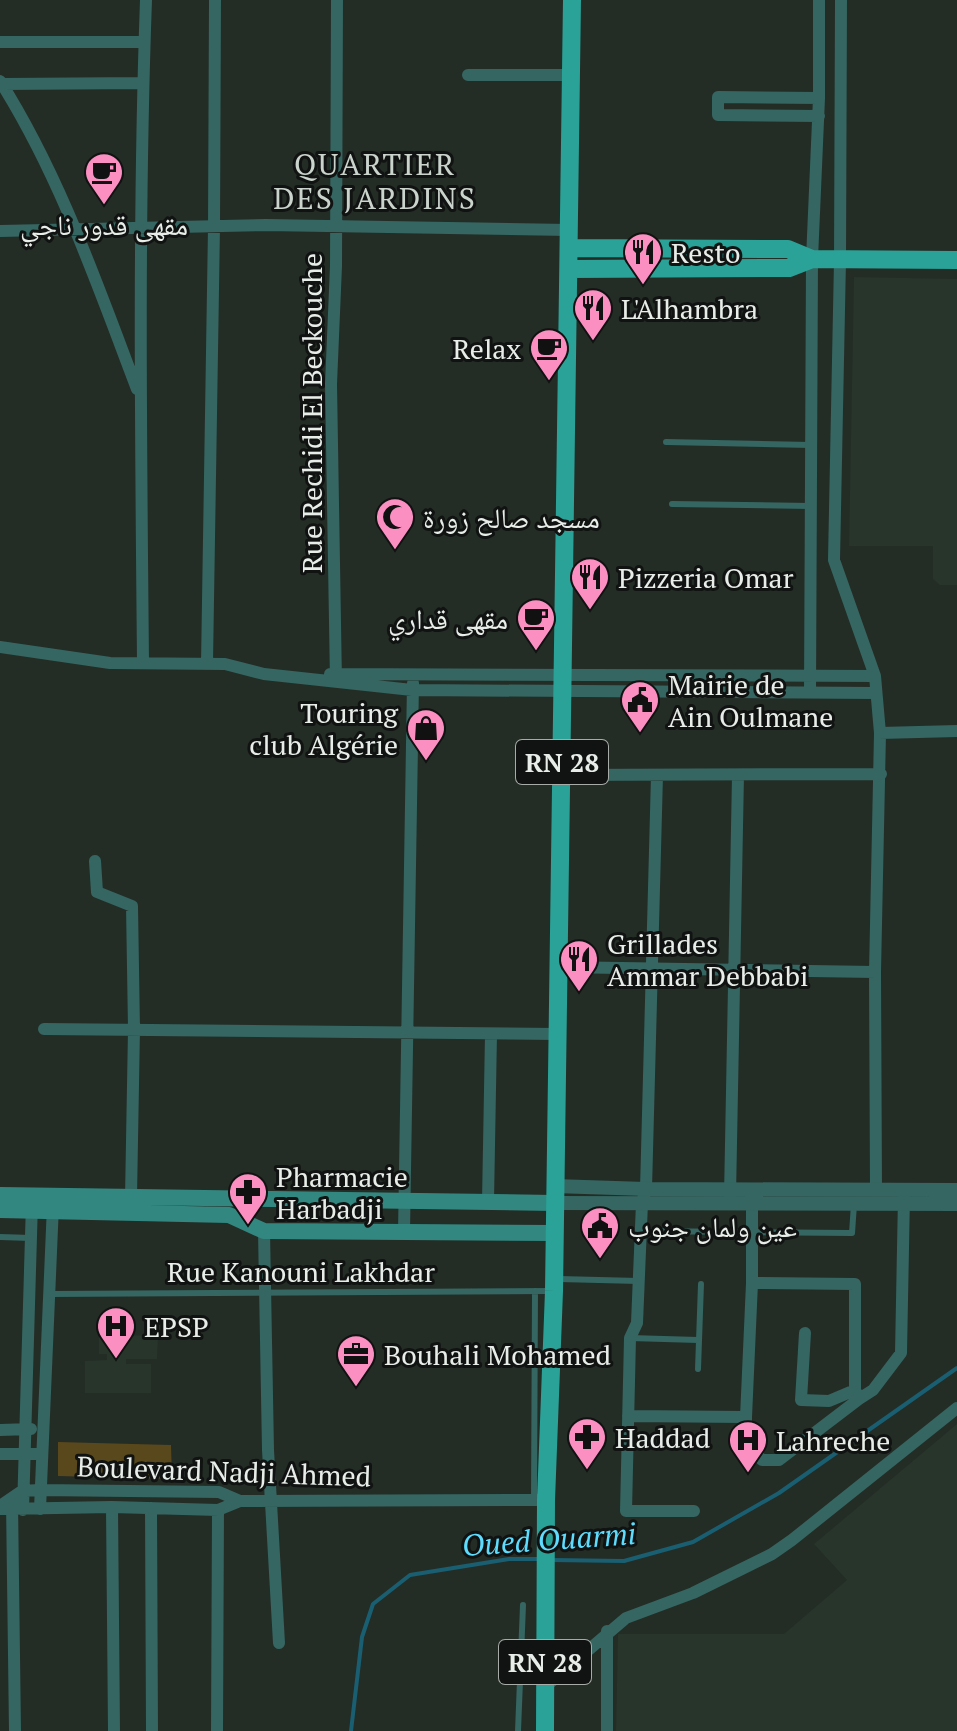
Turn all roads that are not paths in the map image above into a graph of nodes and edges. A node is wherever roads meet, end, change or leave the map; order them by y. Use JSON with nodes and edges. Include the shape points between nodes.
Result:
{"nodes":[{"id":1,"x":146,"y":0,"type":"edge"},
{"id":2,"x":215,"y":0,"type":"edge"},
{"id":3,"x":337,"y":0,"type":"edge"},
{"id":4,"x":572,"y":0,"type":"edge"},
{"id":5,"x":819,"y":0,"type":"edge"},
{"id":6,"x":841,"y":0,"type":"edge"},
{"id":7,"x":0,"y":42,"type":"edge"},
{"id":8,"x":144,"y":42,"type":"junction"},
{"id":9,"x":468,"y":75,"type":"dead end"},
{"id":10,"x":571,"y":75,"type":"junction"},
{"id":11,"x":1,"y":82,"type":"edge"},
{"id":12,"x":143,"y":83,"type":"junction"},
{"id":13,"x":819,"y":98,"type":"junction"},
{"id":14,"x":819,"y":116,"type":"junction"},
{"id":15,"x":336,"y":226,"type":"junction"},
{"id":16,"x":214,"y":227,"type":"junction"},
{"id":17,"x":140,"y":230,"type":"junction"},
{"id":18,"x":0,"y":231,"type":"edge"},
{"id":19,"x":77,"y":231,"type":"junction"},
{"id":20,"x":569,"y":239,"type":"junction"},
{"id":21,"x":812,"y":259,"type":"junction"},
{"id":22,"x":840,"y":260,"type":"junction"},
{"id":23,"x":957,"y":260,"type":"edge"},
{"id":24,"x":569,"y":269,"type":"junction"},
{"id":25,"x":139,"y":396,"type":"junction"},
{"id":26,"x":666,"y":442,"type":"dead end"},
{"id":27,"x":811,"y":445,"type":"junction"},
{"id":28,"x":672,"y":504,"type":"dead end"},
{"id":29,"x":811,"y":506,"type":"junction"},
{"id":30,"x":0,"y":647,"type":"edge"},
{"id":31,"x":143,"y":663,"type":"junction"},
{"id":32,"x":207,"y":663,"type":"junction"},
{"id":33,"x":413,"y":673,"type":"junction"},
{"id":34,"x":810,"y":675,"type":"junction"},
{"id":35,"x":875,"y":676,"type":"junction"},
{"id":36,"x":336,"y":678,"type":"junction"},
{"id":37,"x":563,"y":682,"type":"junction"},
{"id":38,"x":412,"y":690,"type":"junction"},
{"id":39,"x":810,"y":693,"type":"junction"},
{"id":40,"x":876,"y":693,"type":"junction"},
{"id":41,"x":957,"y":731,"type":"edge"},
{"id":42,"x":880,"y":733,"type":"junction"},
{"id":43,"x":881,"y":774,"type":"junction"},
{"id":44,"x":562,"y":775,"type":"junction"},
{"id":45,"x":657,"y":775,"type":"junction"},
{"id":46,"x":738,"y":775,"type":"junction"},
{"id":47,"x":95,"y":861,"type":"dead end"},
{"id":48,"x":558,"y":967,"type":"junction"},
{"id":49,"x":653,"y":967,"type":"junction"},
{"id":50,"x":734,"y":970,"type":"junction"},
{"id":51,"x":875,"y":972,"type":"junction"},
{"id":52,"x":44,"y":1029,"type":"dead end"},
{"id":53,"x":134,"y":1029,"type":"junction"},
{"id":54,"x":405,"y":1033,"type":"junction"},
{"id":55,"x":491,"y":1034,"type":"junction"},
{"id":56,"x":557,"y":1034,"type":"junction"},
{"id":57,"x":876,"y":1189,"type":"junction"},
{"id":58,"x":957,"y":1190,"type":"edge"},
{"id":59,"x":554,"y":1194,"type":"junction"},
{"id":60,"x":0,"y":1195,"type":"edge"},
{"id":61,"x":644,"y":1196,"type":"junction"},
{"id":62,"x":730,"y":1196,"type":"junction"},
{"id":63,"x":752,"y":1196,"type":"junction"},
{"id":64,"x":131,"y":1197,"type":"junction"},
{"id":65,"x":904,"y":1197,"type":"junction"},
{"id":66,"x":404,"y":1200,"type":"junction"},
{"id":67,"x":488,"y":1201,"type":"junction"},
{"id":68,"x":32,"y":1203,"type":"junction"},
{"id":69,"x":53,"y":1203,"type":"junction"},
{"id":70,"x":854,"y":1204,"type":"junction"},
{"id":71,"x":957,"y":1204,"type":"edge"},
{"id":72,"x":0,"y":1210,"type":"edge"},
{"id":73,"x":264,"y":1231,"type":"junction"},
{"id":74,"x":641,"y":1231,"type":"junction"},
{"id":75,"x":404,"y":1232,"type":"junction"},
{"id":76,"x":753,"y":1232,"type":"junction"},
{"id":77,"x":554,"y":1233,"type":"junction"},
{"id":78,"x":0,"y":1237,"type":"edge"},
{"id":79,"x":31,"y":1238,"type":"junction"},
{"id":80,"x":639,"y":1281,"type":"junction"},
{"id":81,"x":752,"y":1283,"type":"junction"},
{"id":82,"x":701,"y":1284,"type":"dead end"},
{"id":83,"x":548,"y":1287,"type":"junction"},
{"id":84,"x":266,"y":1293,"type":"junction"},
{"id":85,"x":49,"y":1294,"type":"junction"},
{"id":86,"x":805,"y":1333,"type":"dead end"},
{"id":87,"x":630,"y":1338,"type":"junction"},
{"id":88,"x":698,"y":1340,"type":"junction"},
{"id":89,"x":698,"y":1369,"type":"dead end"},
{"id":90,"x":857,"y":1395,"type":"junction"},
{"id":91,"x":957,"y":1408,"type":"edge"},
{"id":92,"x":628,"y":1416,"type":"junction"},
{"id":93,"x":746,"y":1417,"type":"junction"},
{"id":94,"x":42,"y":1429,"type":"junction"},
{"id":95,"x":0,"y":1430,"type":"edge"},
{"id":96,"x":24,"y":1430,"type":"junction"},
{"id":97,"x":0,"y":1454,"type":"edge"},
{"id":98,"x":23,"y":1454,"type":"junction"},
{"id":99,"x":41,"y":1454,"type":"junction"},
{"id":100,"x":39,"y":1490,"type":"junction"},
{"id":101,"x":240,"y":1501,"type":"junction"},
{"id":102,"x":540,"y":1501,"type":"junction"},
{"id":103,"x":272,"y":1502,"type":"junction"},
{"id":104,"x":11,"y":1504,"type":"edge"},
{"id":105,"x":112,"y":1507,"type":"junction"},
{"id":106,"x":151,"y":1508,"type":"junction"},
{"id":107,"x":40,"y":1509,"type":"junction"},
{"id":108,"x":218,"y":1510,"type":"junction"},
{"id":109,"x":694,"y":1511,"type":"dead end"},
{"id":110,"x":523,"y":1605,"type":"dead end"},
{"id":111,"x":607,"y":1631,"type":"junction"},
{"id":112,"x":279,"y":1643,"type":"dead end"},
{"id":113,"x":545,"y":1687,"type":"junction"},
{"id":114,"x":15,"y":1731,"type":"edge"},
{"id":115,"x":114,"y":1731,"type":"edge"},
{"id":116,"x":152,"y":1731,"type":"edge"},
{"id":117,"x":217,"y":1731,"type":"edge"},
{"id":118,"x":518,"y":1731,"type":"edge"},
{"id":119,"x":545,"y":1731,"type":"edge"},
{"id":120,"x":607,"y":1731,"type":"edge"}],
"edges":[{"from":1,"to":8,"type":"street"},
{"from":2,"to":16,"type":"street"},
{"from":3,"to":15,"type":"street","name":"Rue Rechidi El Beckouche"},
{"from":4,"to":10,"type":"main road","number":"RN 28"},
{"from":5,"to":13,"type":"street"},
{"from":6,"to":22,"type":"street"},
{"from":7,"to":8,"type":"street"},
{"from":8,"to":12,"type":"street"},
{"from":9,"to":10,"type":"street"},
{"from":10,"to":20,"type":"main road","number":"RN 28"},
{"from":11,"to":12,"type":"street"},
{"from":11,"to":19,"type":"street"},
{"from":12,"to":17,"type":"street"},
{"from":13,"to":14,"type":"street"},
{"from":13,"to":14,"type":"street","via":[[718,97],[718,115]]},
{"from":14,"to":21,"type":"street"},
{"from":15,"to":16,"type":"street"},
{"from":15,"to":20,"type":"street"},
{"from":15,"to":36,"type":"street","name":"Rue Rechidi El Beckouche","via":[[331,384]]},
{"from":16,"to":17,"type":"street"},
{"from":16,"to":32,"type":"street"},
{"from":17,"to":19,"type":"street"},
{"from":17,"to":25,"type":"street"},
{"from":18,"to":19,"type":"street"},
{"from":19,"to":25,"type":"street"},
{"from":20,"to":21,"type":"main road","via":[[788,249]]},
{"from":20,"to":24,"type":"main road","number":"RN 28"},
{"from":21,"to":22,"type":"main road"},
{"from":21,"to":24,"type":"main road","via":[[789,268]]},
{"from":21,"to":27,"type":"street"},
{"from":22,"to":23,"type":"main road"},
{"from":22,"to":35,"type":"street","via":[[834,560]]},
{"from":24,"to":37,"type":"main road","number":"RN 28"},
{"from":25,"to":31,"type":"street"},
{"from":26,"to":27,"type":"lane"},
{"from":27,"to":29,"type":"street"},
{"from":28,"to":29,"type":"lane"},
{"from":29,"to":34,"type":"street"},
{"from":30,"to":31,"type":"street"},
{"from":31,"to":32,"type":"street"},
{"from":32,"to":36,"type":"street","via":[[264,674]]},
{"from":33,"to":36,"type":"street"},
{"from":33,"to":37,"type":"street"},
{"from":33,"to":38,"type":"street"},
{"from":34,"to":35,"type":"street"},
{"from":34,"to":37,"type":"street"},
{"from":34,"to":39,"type":"street"},
{"from":35,"to":40,"type":"street"},
{"from":36,"to":38,"type":"street"},
{"from":37,"to":38,"type":"street"},
{"from":37,"to":39,"type":"street"},
{"from":37,"to":44,"type":"main road","number":"RN 28"},
{"from":38,"to":54,"type":"street"},
{"from":39,"to":40,"type":"street"},
{"from":40,"to":42,"type":"street"},
{"from":41,"to":42,"type":"street"},
{"from":42,"to":43,"type":"street"},
{"from":43,"to":46,"type":"street"},
{"from":43,"to":51,"type":"street"},
{"from":44,"to":45,"type":"street"},
{"from":44,"to":48,"type":"main road","number":"RN 28"},
{"from":45,"to":46,"type":"street"},
{"from":45,"to":49,"type":"street"},
{"from":46,"to":50,"type":"street"},
{"from":47,"to":53,"type":"street","via":[[97,892],[132,906]]},
{"from":48,"to":49,"type":"street"},
{"from":48,"to":56,"type":"main road","number":"RN 28"},
{"from":49,"to":50,"type":"street"},
{"from":49,"to":61,"type":"street"},
{"from":50,"to":51,"type":"street"},
{"from":50,"to":62,"type":"street"},
{"from":51,"to":57,"type":"street"},
{"from":52,"to":53,"type":"street"},
{"from":53,"to":54,"type":"street"},
{"from":53,"to":64,"type":"street"},
{"from":54,"to":55,"type":"street"},
{"from":54,"to":66,"type":"street"},
{"from":55,"to":56,"type":"street"},
{"from":55,"to":67,"type":"street"},
{"from":56,"to":59,"type":"main road","number":"RN 28"},
{"from":57,"to":63,"type":"street"},
{"from":57,"to":65,"type":"street"},
{"from":58,"to":65,"type":"street"},
{"from":59,"to":61,"type":"street"},
{"from":59,"to":67,"type":"main road"},
{"from":59,"to":77,"type":"main road","number":"RN 28"},
{"from":60,"to":68,"type":"main road"},
{"from":61,"to":62,"type":"street"},
{"from":61,"to":74,"type":"street"},
{"from":62,"to":63,"type":"street"},
{"from":63,"to":70,"type":"street"},
{"from":63,"to":76,"type":"street"},
{"from":64,"to":66,"type":"main road"},
{"from":64,"to":69,"type":"main road"},
{"from":65,"to":70,"type":"street"},
{"from":65,"to":71,"type":"street"},
{"from":65,"to":90,"type":"street","via":[[901,1353],[873,1390]]},
{"from":66,"to":67,"type":"main road"},
{"from":66,"to":75,"type":"street"},
{"from":68,"to":69,"type":"main road"},
{"from":68,"to":72,"type":"main road"},
{"from":68,"to":79,"type":"street"},
{"from":69,"to":73,"type":"main road","via":[[229,1215]]},
{"from":69,"to":85,"type":"street"},
{"from":70,"to":76,"type":"lane","via":[[852,1233]]},
{"from":73,"to":75,"type":"main road"},
{"from":73,"to":84,"type":"street"},
{"from":74,"to":76,"type":"lane"},
{"from":74,"to":80,"type":"street"},
{"from":75,"to":77,"type":"main road"},
{"from":76,"to":81,"type":"street"},
{"from":77,"to":83,"type":"main road","number":"RN 28"},
{"from":78,"to":79,"type":"lane"},
{"from":79,"to":96,"type":"street"},
{"from":80,"to":83,"type":"lane","name":"Rue Kanouni Lakhdar"},
{"from":80,"to":87,"type":"street","via":[[637,1323]]},
{"from":81,"to":90,"type":"street","via":[[855,1284]]},
{"from":81,"to":93,"type":"street"},
{"from":82,"to":88,"type":"lane"},
{"from":83,"to":84,"type":"lane","name":"Rue Kanouni Lakhdar"},
{"from":83,"to":102,"type":"main road","number":"RN 28"},
{"from":84,"to":85,"type":"lane","name":"Rue Kanouni Lakhdar"},
{"from":84,"to":103,"type":"street"},
{"from":85,"to":94,"type":"street"},
{"from":86,"to":90,"type":"street","via":[[801,1400]]},
{"from":87,"to":88,"type":"lane"},
{"from":87,"to":92,"type":"street"},
{"from":88,"to":89,"type":"lane"},
{"from":90,"to":93,"type":"street","via":[[779,1460],[762,1460],[746,1444]]},
{"from":91,"to":111,"type":"street","via":[[772,1554]]},
{"from":92,"to":93,"type":"street"},
{"from":92,"to":109,"type":"street","via":[[626,1511]]},
{"from":94,"to":96,"type":"street"},
{"from":94,"to":99,"type":"street"},
{"from":95,"to":96,"type":"street"},
{"from":96,"to":98,"type":"street"},
{"from":97,"to":98,"type":"street"},
{"from":98,"to":99,"type":"street"},
{"from":98,"to":104,"type":"street"},
{"from":99,"to":100,"type":"street"},
{"from":100,"to":101,"type":"street","name":"Boulevard Nadji Ahmed","via":[[219,1492]]},
{"from":100,"to":104,"type":"street","name":"Boulevard Nadji Ahmed"},
{"from":100,"to":107,"type":"street"},
{"from":101,"to":103,"type":"street","name":"Boulevard Nadji Ahmed"},
{"from":101,"to":108,"type":"street"},
{"from":102,"to":103,"type":"street","name":"Boulevard Nadji Ahmed"},
{"from":102,"to":113,"type":"main road","number":"RN 28","via":[[546,1524]]},
{"from":103,"to":112,"type":"street"},
{"from":104,"to":107,"type":"street"},
{"from":104,"to":114,"type":"street"},
{"from":105,"to":106,"type":"street"},
{"from":105,"to":107,"type":"street"},
{"from":105,"to":115,"type":"street"},
{"from":106,"to":108,"type":"street"},
{"from":106,"to":116,"type":"street"},
{"from":108,"to":117,"type":"street"},
{"from":110,"to":118,"type":"lane"},
{"from":111,"to":113,"type":"street"},
{"from":111,"to":120,"type":"street"},
{"from":113,"to":119,"type":"main road","number":"RN 28"}]}
